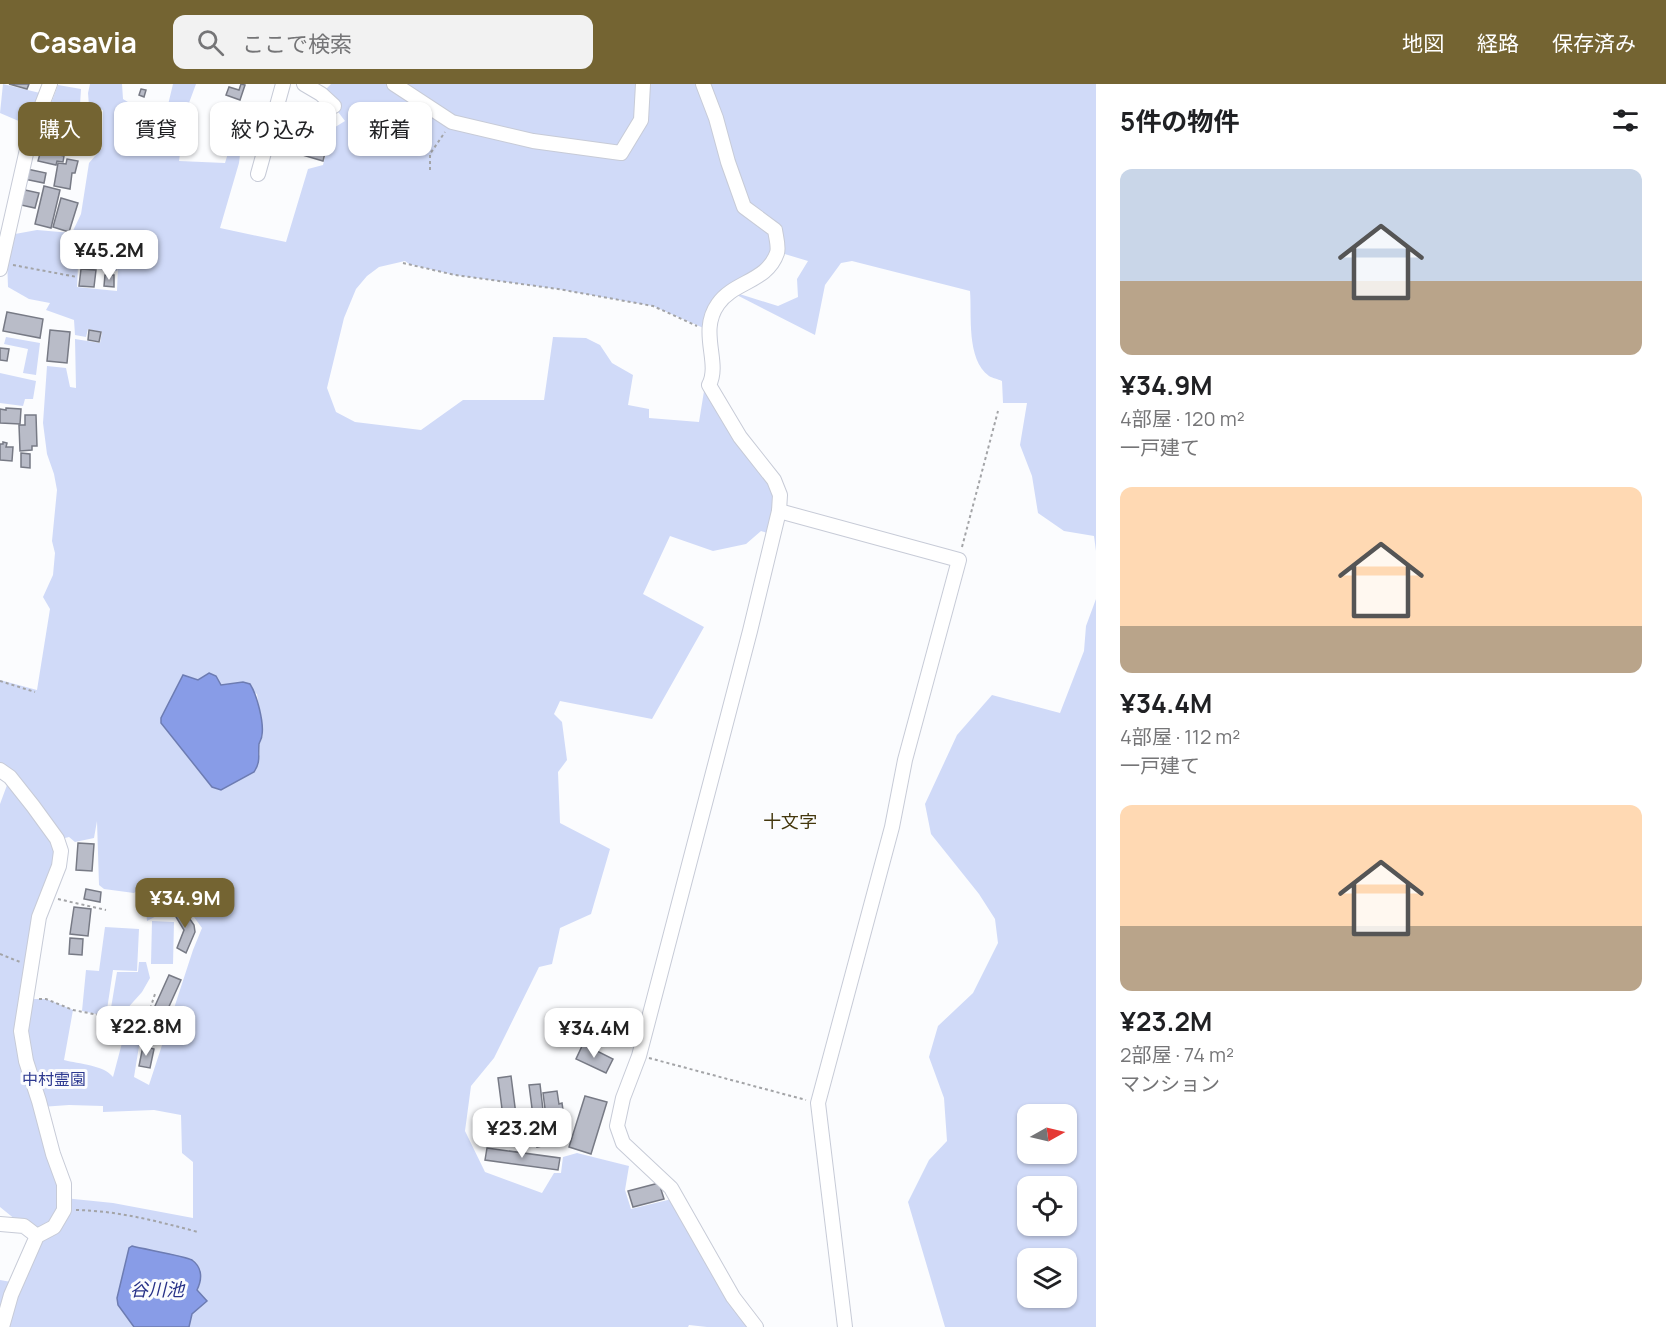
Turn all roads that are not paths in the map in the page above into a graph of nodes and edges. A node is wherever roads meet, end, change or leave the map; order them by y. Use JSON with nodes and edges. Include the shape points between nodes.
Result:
{"nodes":[{"id":1,"x":50,"y":84,"type":"edge"},
{"id":2,"x":283,"y":84,"type":"edge"},
{"id":3,"x":304,"y":84,"type":"edge"},
{"id":4,"x":394,"y":84,"type":"edge"},
{"id":5,"x":643,"y":84,"type":"edge"},
{"id":6,"x":703,"y":84,"type":"edge"},
{"id":7,"x":278,"y":102,"type":"edge"},
{"id":8,"x":330,"y":102,"type":"edge"},
{"id":9,"x":263,"y":156,"type":"edge"},
{"id":10,"x":258,"y":174,"type":"dead end"},
{"id":11,"x":0,"y":265,"type":"edge"},
{"id":12,"x":779,"y":511,"type":"junction"},
{"id":13,"x":0,"y":770,"type":"edge"},
{"id":14,"x":0,"y":1224,"type":"edge"},
{"id":15,"x":37,"y":1236,"type":"junction"},
{"id":16,"x":2,"y":1327,"type":"edge"},
{"id":17,"x":756,"y":1327,"type":"edge"},
{"id":18,"x":845,"y":1327,"type":"edge"}],
"edges":[{"from":1,"to":11,"type":"street","via":[[30,136]]},
{"from":2,"to":7,"type":"street"},
{"from":3,"to":8,"type":"street"},
{"from":4,"to":5,"type":"street","via":[[452,122],[534,141],[621,153],[641,120]]},
{"from":6,"to":12,"type":"street","via":[[744,207],[775,230],[777,252],[767,270],[729,291],[717,305],[708,330],[713,378],[709,385],[740,437],[774,480],[780,495]]},
{"from":9,"to":10,"type":"street"},
{"from":12,"to":17,"type":"street","via":[[639,1056],[617,1126],[623,1143],[671,1188],[733,1297]]},
{"from":12,"to":18,"type":"street","via":[[959,560],[818,1103]]},
{"from":13,"to":15,"type":"street","via":[[33,806],[61,851],[39,917],[21,1031],[26,1062],[64,1184],[64,1210],[54,1227]]},
{"from":14,"to":15,"type":"street","via":[[24,1226]]},
{"from":15,"to":16,"type":"street"}]}
